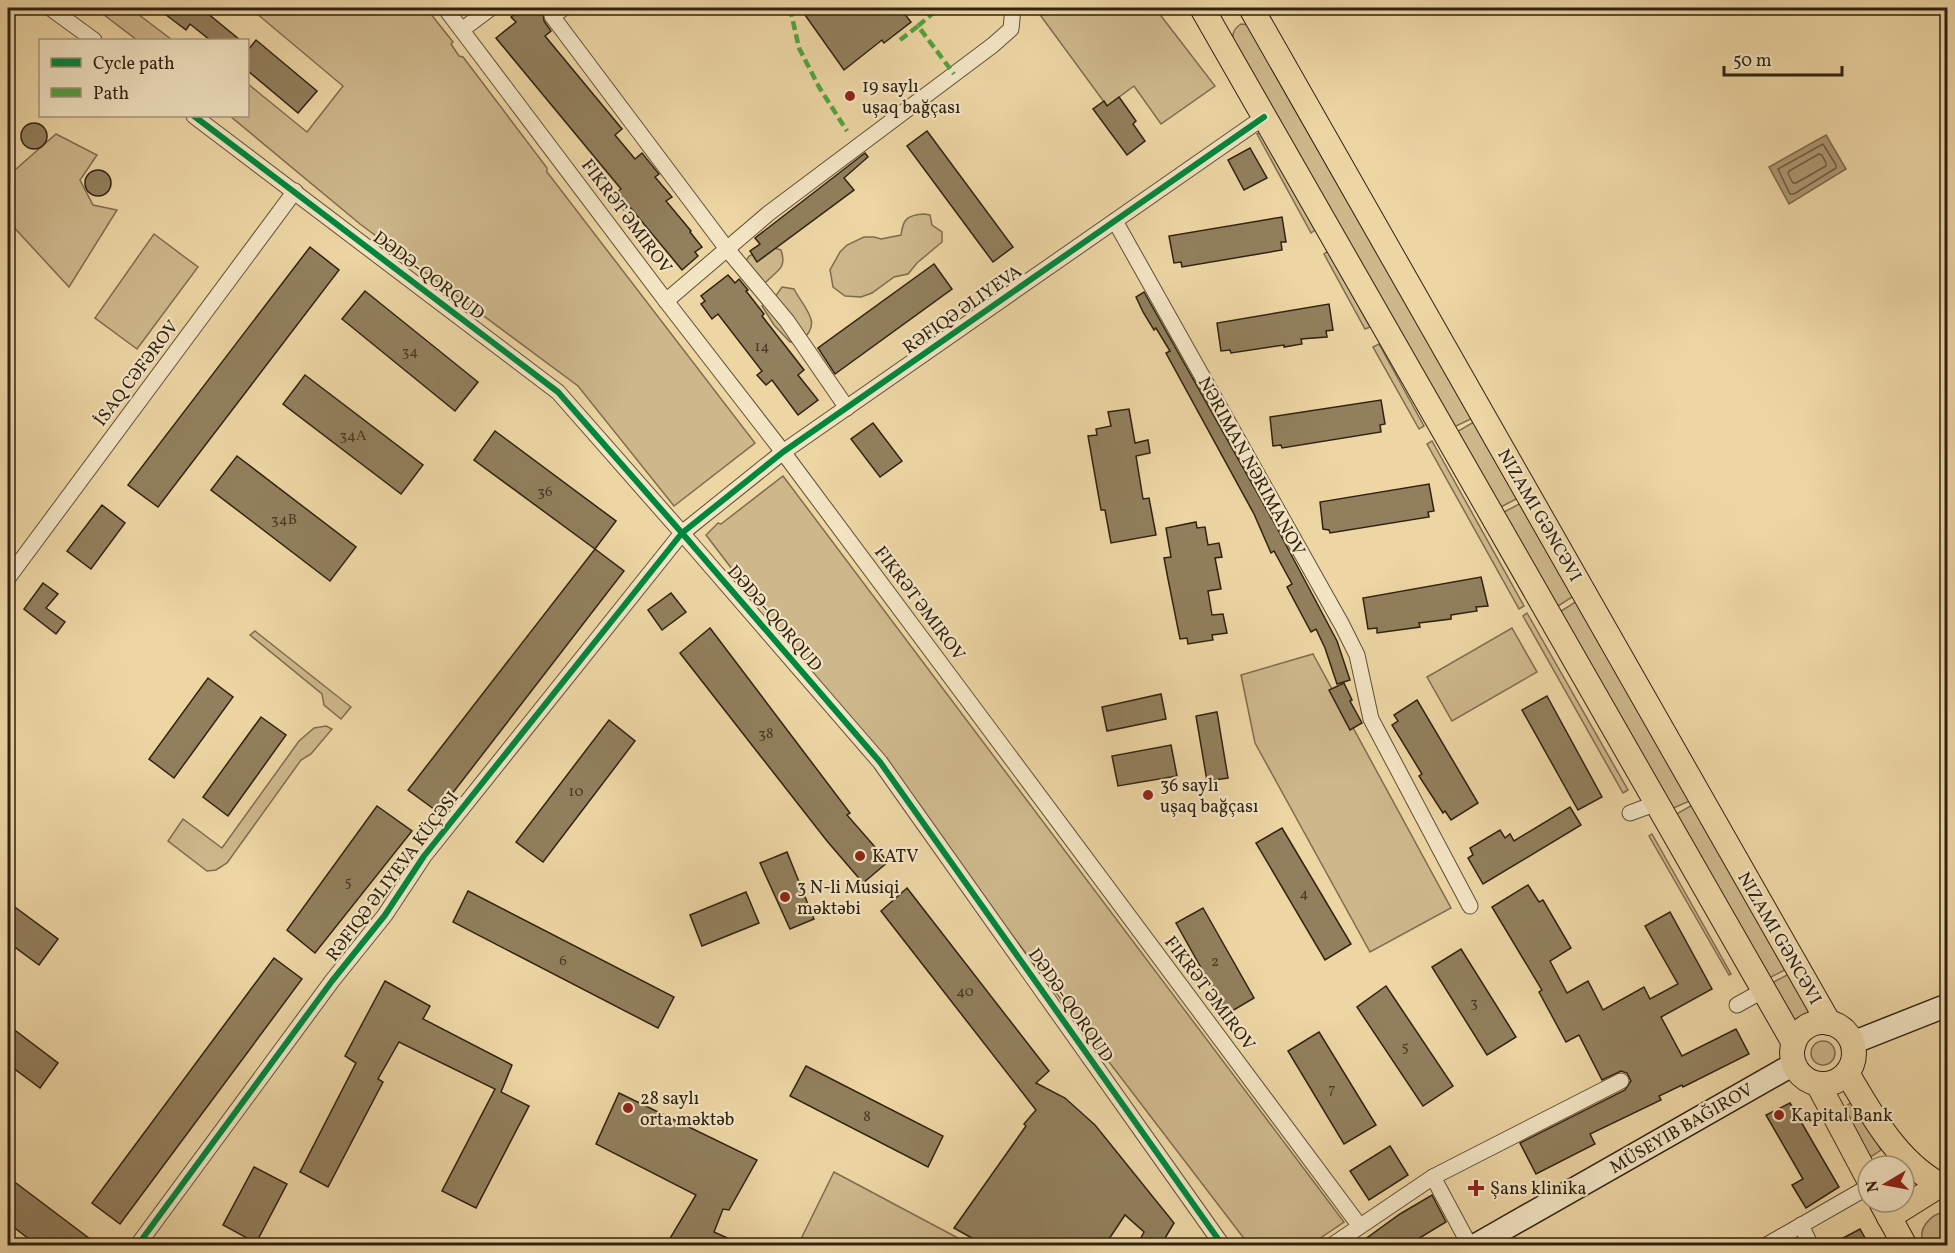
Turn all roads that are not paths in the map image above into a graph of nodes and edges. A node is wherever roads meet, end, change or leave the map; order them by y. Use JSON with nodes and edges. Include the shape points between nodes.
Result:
{"nodes":[{"id":1,"x":50,"y":8,"type":"edge"},
{"id":2,"x":445,"y":8,"type":"edge"},
{"id":3,"x":491,"y":8,"type":"edge"},
{"id":4,"x":1013,"y":8,"type":"edge"},
{"id":5,"x":1202,"y":8,"type":"edge"},
{"id":6,"x":1251,"y":8,"type":"edge"},
{"id":7,"x":553,"y":10,"type":"edge"},
{"id":8,"x":463,"y":29,"type":"junction"},
{"id":9,"x":93,"y":39,"type":"edge"},
{"id":10,"x":195,"y":117,"type":"edge"},
{"id":11,"x":1263,"y":117,"type":"junction"},
{"id":12,"x":296,"y":191,"type":"junction"},
{"id":13,"x":1115,"y":221,"type":"junction"},
{"id":14,"x":727,"y":249,"type":"junction"},
{"id":15,"x":666,"y":301,"type":"junction"},
{"id":16,"x":847,"y":408,"type":"junction"},
{"id":17,"x":783,"y":452,"type":"junction"},
{"id":18,"x":682,"y":533,"type":"junction"},
{"id":19,"x":8,"y":578,"type":"edge"},
{"id":20,"x":1657,"y":803,"type":"junction"},
{"id":21,"x":1630,"y":813,"type":"dead end"},
{"id":22,"x":1470,"y":906,"type":"dead end"},
{"id":23,"x":1764,"y":990,"type":"junction"},
{"id":24,"x":1737,"y":1005,"type":"dead end"},
{"id":25,"x":1947,"y":1005,"type":"edge"},
{"id":26,"x":1829,"y":1023,"type":"junction"},
{"id":27,"x":1852,"y":1043,"type":"junction"},
{"id":28,"x":1794,"y":1053,"type":"junction"},
{"id":29,"x":1847,"y":1073,"type":"junction"},
{"id":30,"x":1621,"y":1081,"type":"dead end"},
{"id":31,"x":1818,"y":1084,"type":"junction"},
{"id":32,"x":1856,"y":1155,"type":"edge"},
{"id":33,"x":1433,"y":1177,"type":"junction"},
{"id":34,"x":1944,"y":1187,"type":"edge"},
{"id":35,"x":1856,"y":1194,"type":"edge"},
{"id":36,"x":1916,"y":1198,"type":"edge"},
{"id":37,"x":1887,"y":1214,"type":"edge"},
{"id":38,"x":1801,"y":1225,"type":"junction"},
{"id":39,"x":1359,"y":1226,"type":"junction"},
{"id":40,"x":137,"y":1245,"type":"edge"},
{"id":41,"x":1223,"y":1245,"type":"edge"},
{"id":42,"x":1330,"y":1245,"type":"edge"},
{"id":43,"x":1472,"y":1245,"type":"edge"},
{"id":44,"x":1765,"y":1245,"type":"edge"},
{"id":45,"x":1811,"y":1245,"type":"edge"},
{"id":46,"x":1905,"y":1245,"type":"edge"}],
"edges":[{"from":1,"to":9,"type":"street"},
{"from":2,"to":8,"type":"street","name":"FIKRƏT ƏMIROV"},
{"from":3,"to":8,"type":"street"},
{"from":4,"to":14,"type":"street","via":[[1011,29],[993,45],[768,213]]},
{"from":5,"to":11,"type":"main road"},
{"from":6,"to":26,"type":"main road","name":"NIZAMI GƏNCƏVI"},
{"from":7,"to":14,"type":"street"},
{"from":8,"to":15,"type":"street","name":"FIKRƏT ƏMIROV"},
{"from":10,"to":12,"type":"street","name":"DƏDƏ-QORQUD"},
{"from":11,"to":13,"type":"street","name":"RƏFIQƏ ƏLIYEVA"},
{"from":11,"to":20,"type":"main road"},
{"from":12,"to":18,"type":"street","name":"DƏDƏ-QORQUD","via":[[558,392]]},
{"from":12,"to":19,"type":"street","name":"İSAQ CƏFƏROV"},
{"from":13,"to":16,"type":"street","name":"RƏFIQƏ ƏLIYEVA"},
{"from":13,"to":22,"type":"street","name":"NƏRIMAN NƏRIMANOV","via":[[1342,625],[1357,655],[1371,719]]},
{"from":14,"to":15,"type":"street"},
{"from":14,"to":16,"type":"street","via":[[787,321]]},
{"from":15,"to":17,"type":"street","name":"FIKRƏT ƏMIROV"},
{"from":16,"to":17,"type":"street","name":"RƏFIQƏ ƏLIYEVA"},
{"from":17,"to":18,"type":"street","name":"RƏFIQƏ ƏLIYEVA"},
{"from":17,"to":39,"type":"street","name":"FIKRƏT ƏMIROV"},
{"from":18,"to":40,"type":"street","name":"RƏFIQƏ ƏLIYEVA KÜÇƏSI","via":[[424,856],[385,915]]},
{"from":18,"to":41,"type":"street","name":"DƏDƏ-QORQUD","via":[[880,762]]},
{"from":20,"to":21,"type":"street"},
{"from":20,"to":23,"type":"main road"},
{"from":23,"to":24,"type":"street"},
{"from":23,"to":28,"type":"main road"},
{"from":25,"to":27,"type":"street"},
{"from":26,"to":27,"type":"main road","via":[[1839,1026]]},
{"from":26,"to":28,"type":"main road","via":[[1808,1026],[1799,1034]]},
{"from":27,"to":29,"type":"main road","via":[[1854,1053]]},
{"from":28,"to":31,"type":"main road","via":[[1799,1073]]},
{"from":28,"to":43,"type":"street"},
{"from":29,"to":31,"type":"main road","via":[[1839,1081]]},
{"from":29,"to":34,"type":"main road","via":[[1888,1139],[1912,1165]]},
{"from":30,"to":33,"type":"street"},
{"from":31,"to":32,"type":"main road"},
{"from":33,"to":39,"type":"street"},
{"from":33,"to":43,"type":"street"},
{"from":34,"to":36,"type":"main road"},
{"from":35,"to":38,"type":"street"},
{"from":37,"to":46,"type":"main road"},
{"from":38,"to":44,"type":"street"},
{"from":38,"to":45,"type":"street"},
{"from":39,"to":42,"type":"street"}]}
